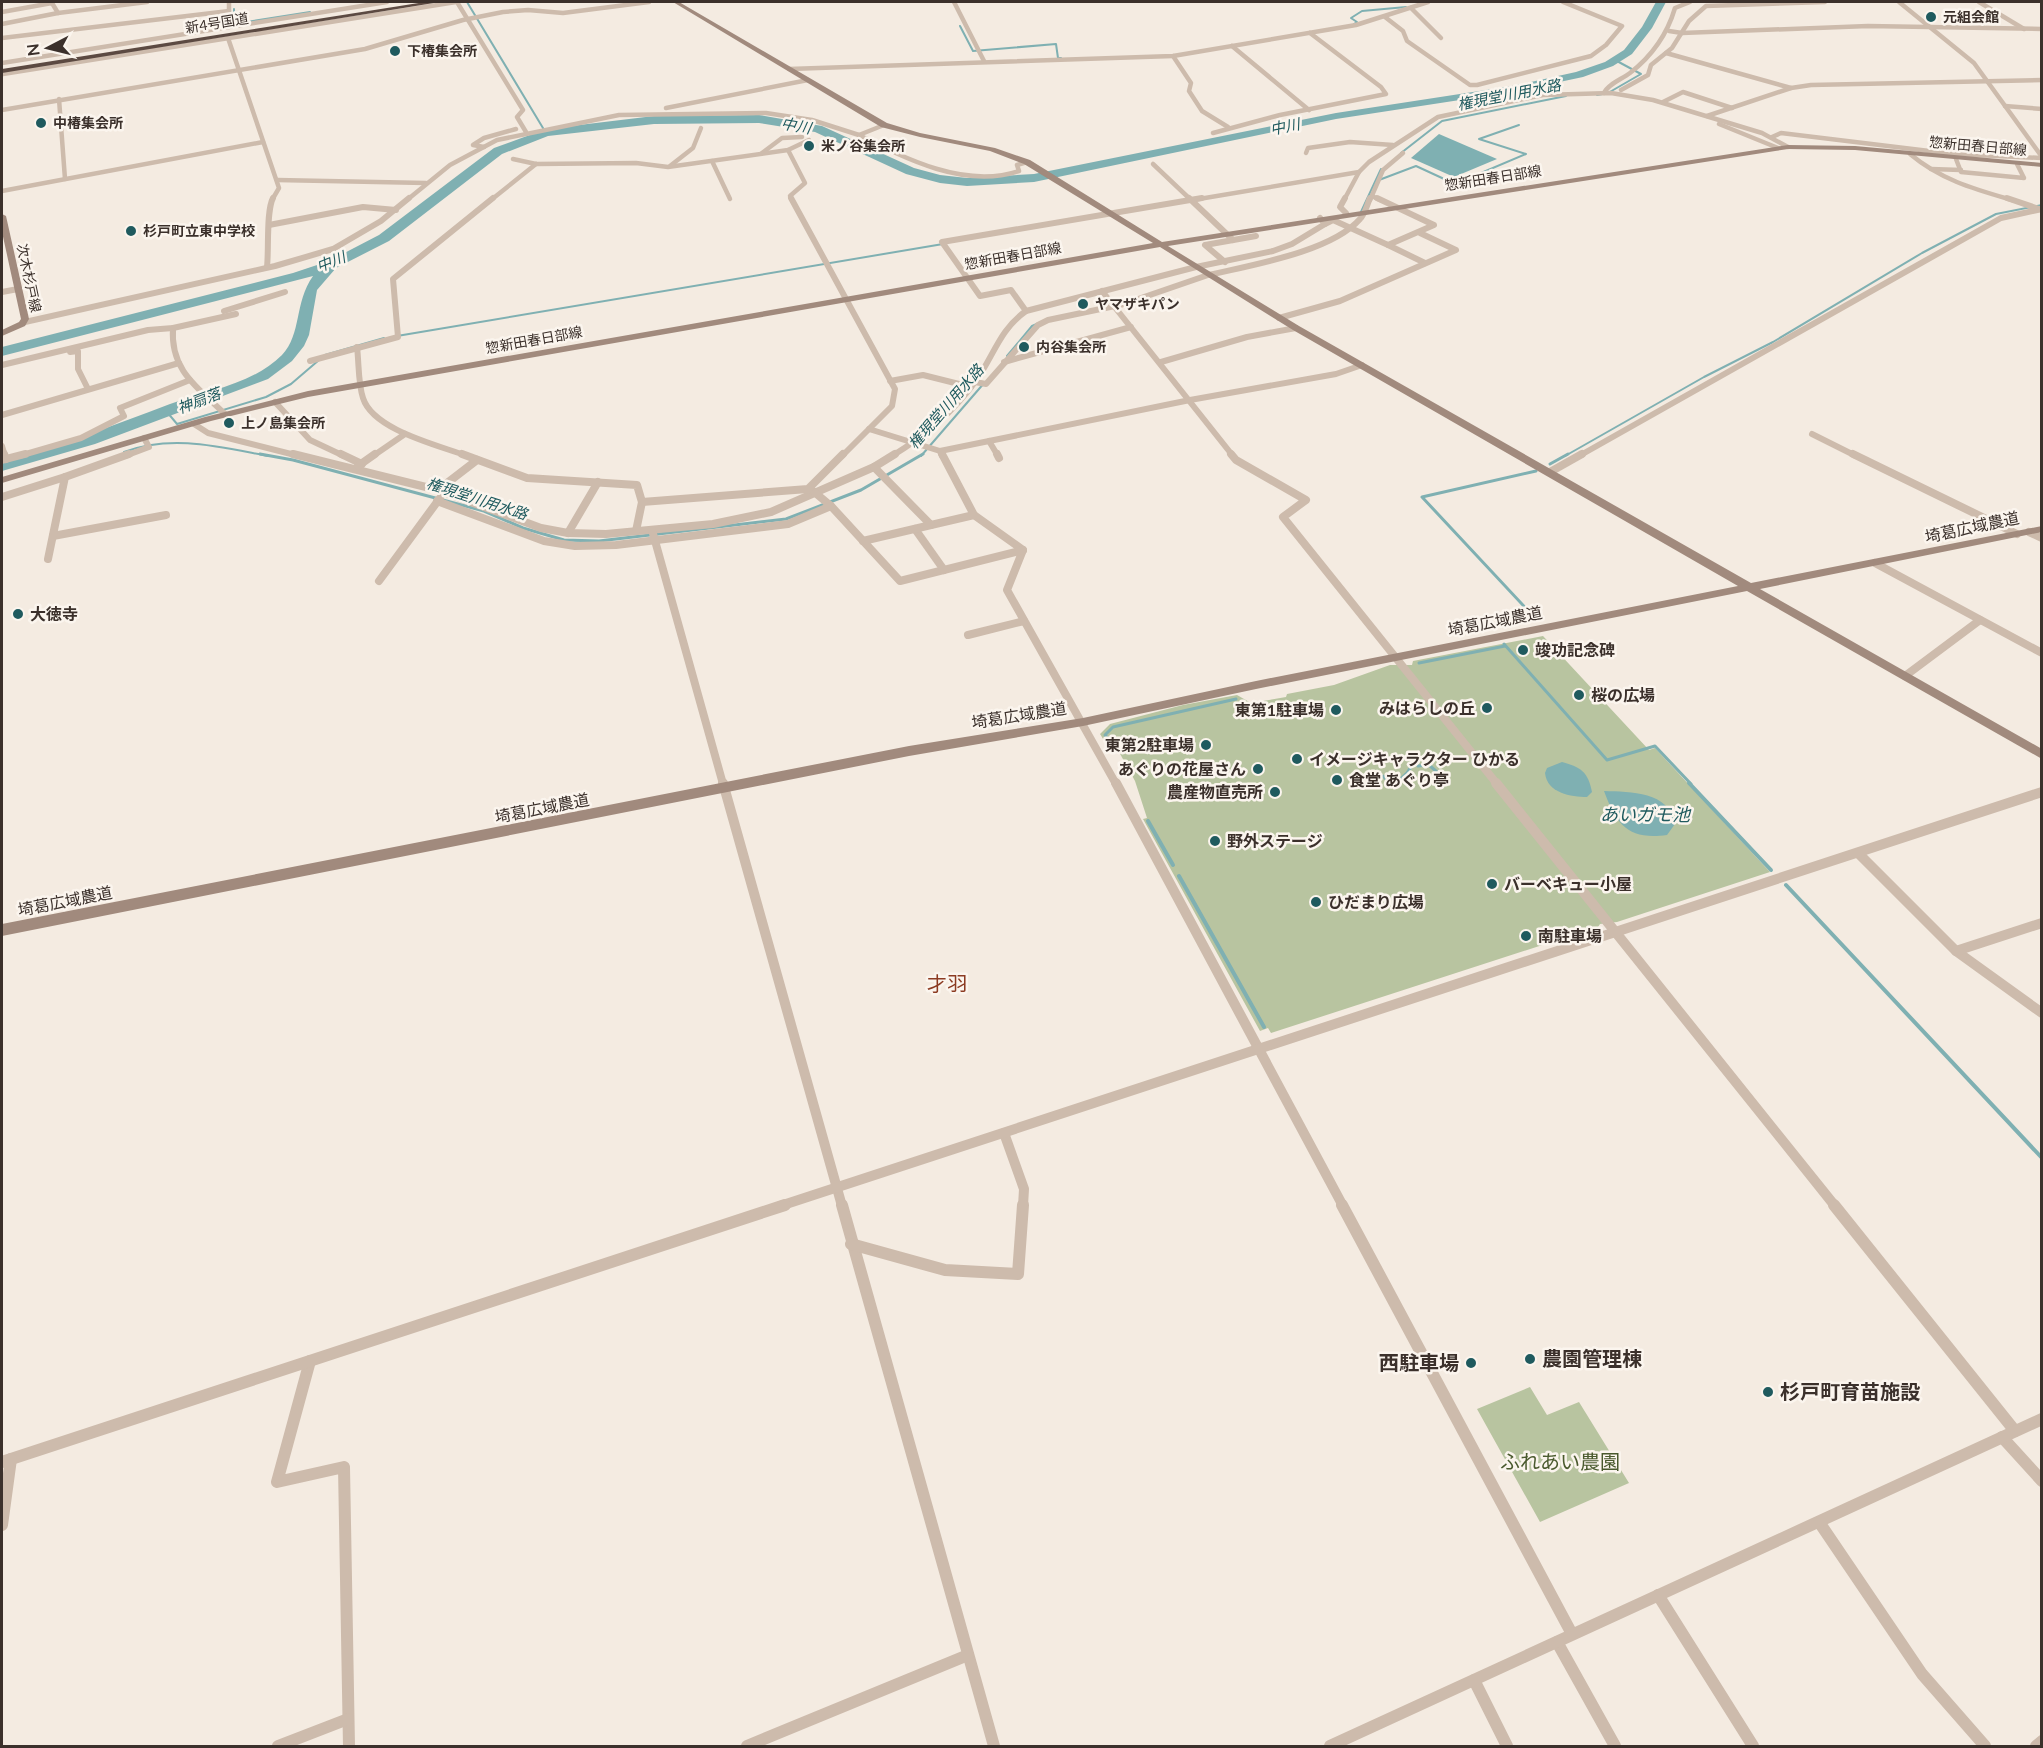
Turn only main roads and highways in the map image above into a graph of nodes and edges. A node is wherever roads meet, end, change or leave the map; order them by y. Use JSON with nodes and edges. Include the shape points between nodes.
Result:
{"nodes":[{"id":1,"x":406,"y":2,"type":"edge"},
{"id":2,"x":436,"y":2,"type":"edge"},
{"id":3,"x":2,"y":69,"type":"edge"}],
"edges":[{"from":1,"to":3,"type":"highway","name":"新4号国道","via":[[36,59]]},
{"from":2,"to":3,"type":"highway","name":"新4号国道","via":[[57,64]]}]}
